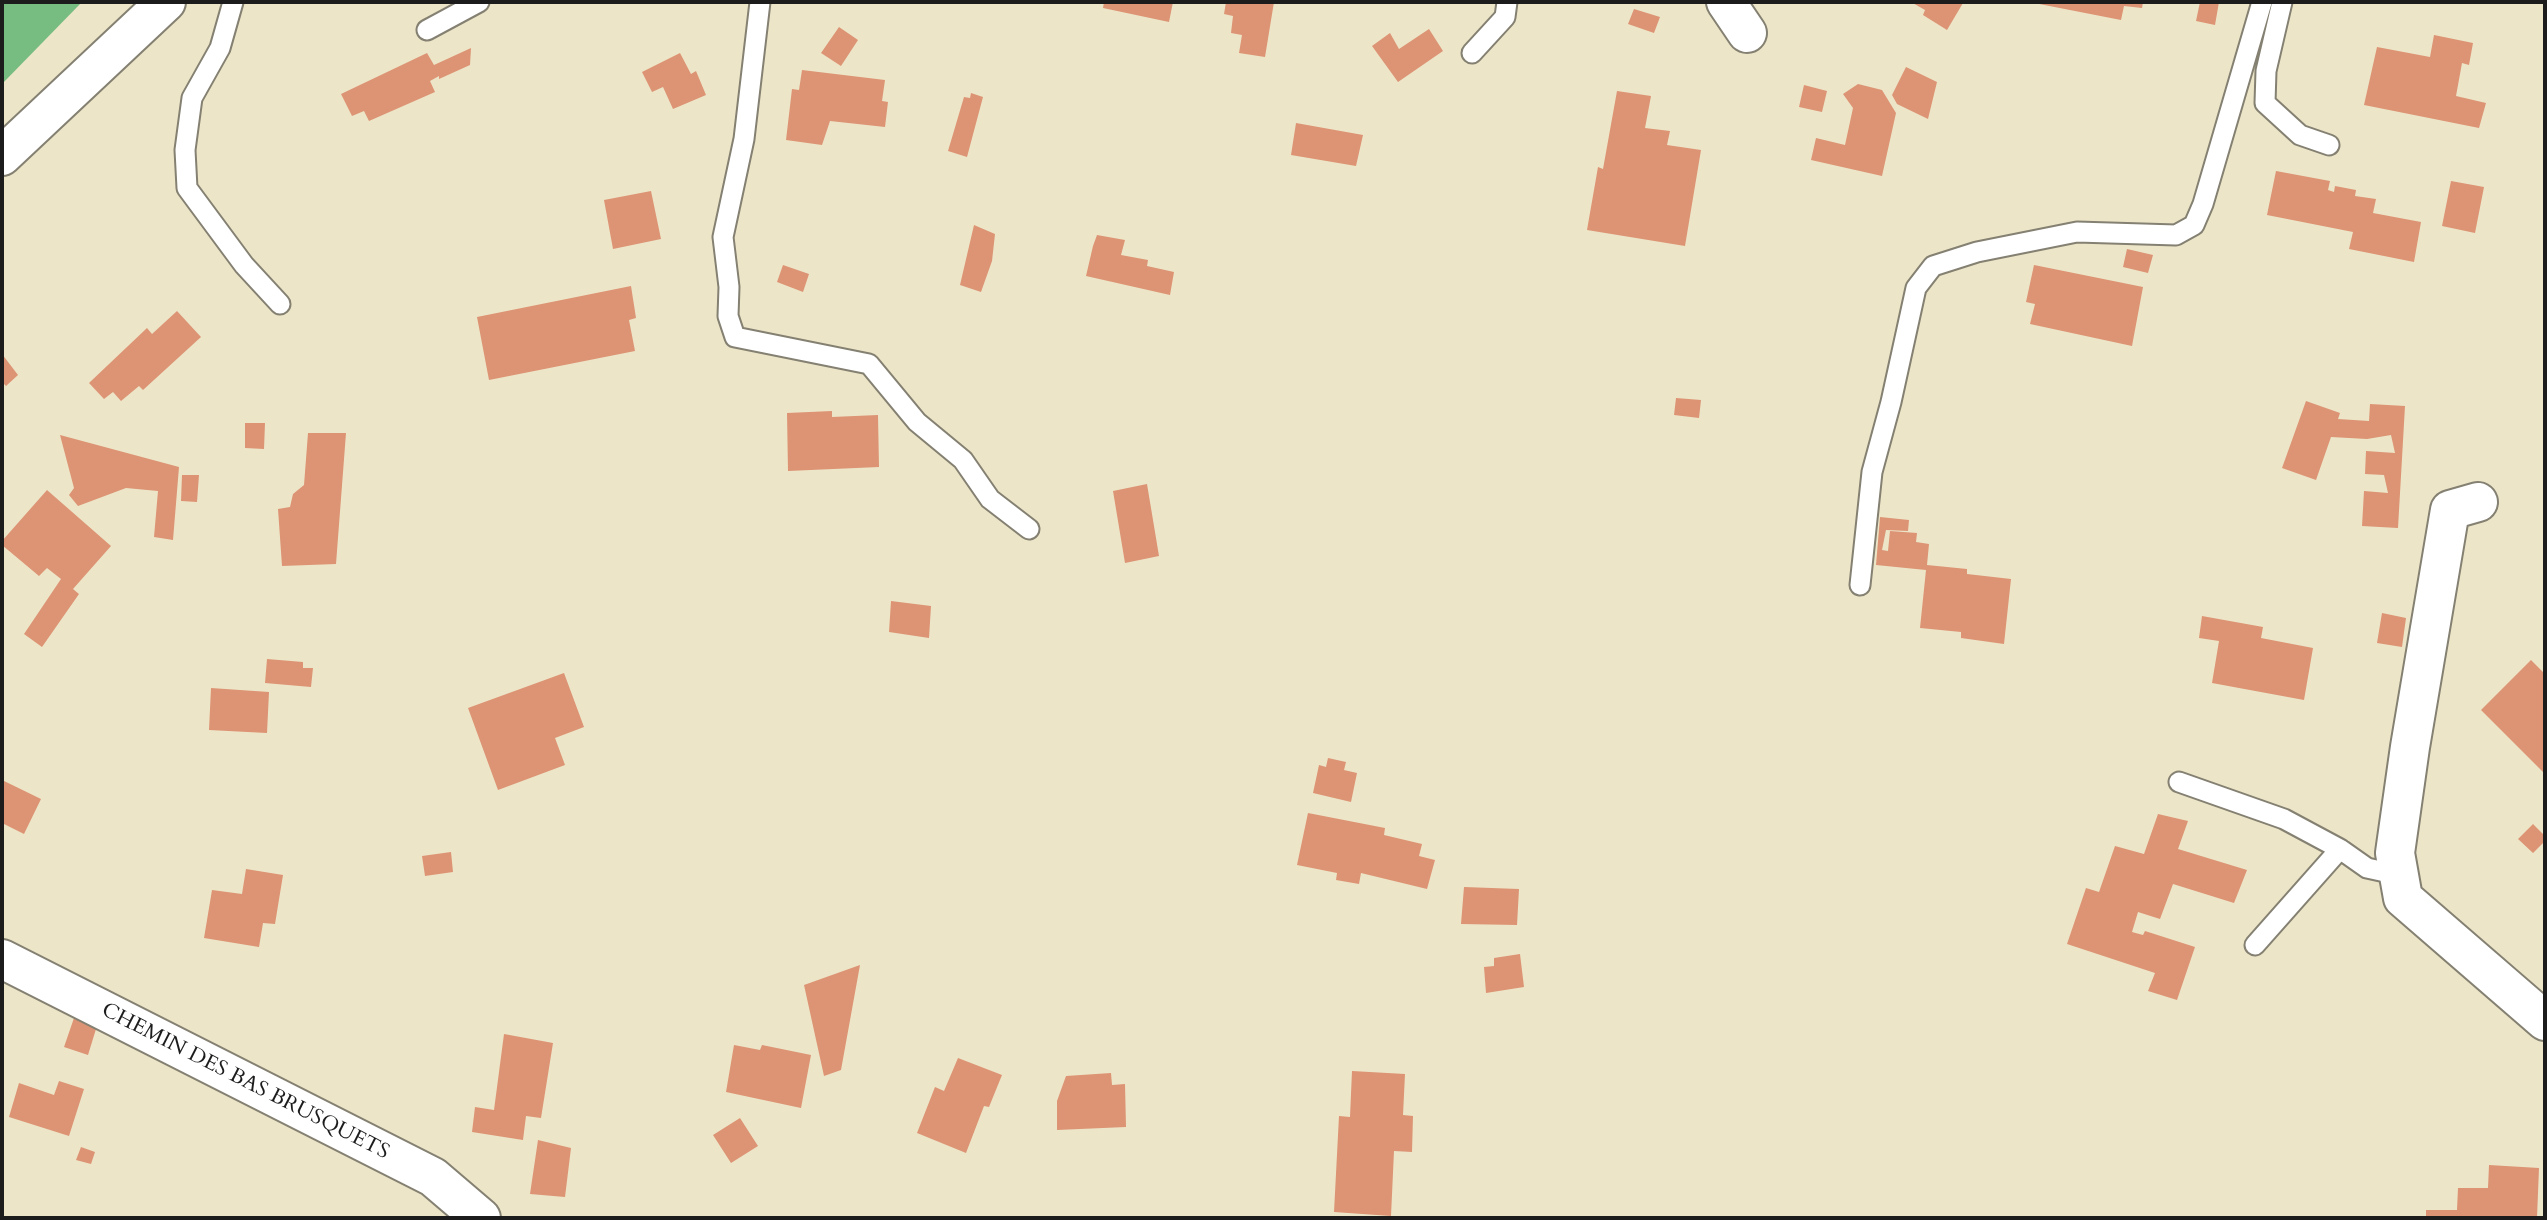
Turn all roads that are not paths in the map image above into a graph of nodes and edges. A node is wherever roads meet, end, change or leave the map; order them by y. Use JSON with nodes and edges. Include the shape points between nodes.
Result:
{"nodes":[{"id":1,"x":166,"y":2,"type":"edge"},
{"id":2,"x":233,"y":2,"type":"edge"},
{"id":3,"x":479,"y":2,"type":"edge"},
{"id":4,"x":760,"y":2,"type":"edge"},
{"id":5,"x":1507,"y":2,"type":"edge"},
{"id":6,"x":2262,"y":2,"type":"edge"},
{"id":7,"x":2282,"y":2,"type":"edge"},
{"id":8,"x":427,"y":30,"type":"dead end"},
{"id":9,"x":1472,"y":53,"type":"dead end"},
{"id":10,"x":2329,"y":145,"type":"dead end"},
{"id":11,"x":2,"y":156,"type":"edge"},
{"id":12,"x":280,"y":304,"type":"dead end"},
{"id":13,"x":2478,"y":502,"type":"dead end"},
{"id":14,"x":1029,"y":529,"type":"dead end"},
{"id":15,"x":1860,"y":584,"type":"dead end"},
{"id":16,"x":2179,"y":782,"type":"dead end"},
{"id":17,"x":2340,"y":849,"type":"junction"},
{"id":18,"x":2399,"y":875,"type":"junction"},
{"id":19,"x":2255,"y":944,"type":"dead end"},
{"id":20,"x":2,"y":959,"type":"edge"},
{"id":21,"x":2545,"y":1021,"type":"edge"},
{"id":22,"x":481,"y":1218,"type":"edge"}],
"edges":[{"from":1,"to":11,"type":"street"},
{"from":2,"to":12,"type":"lane","via":[[220,48],[192,99],[185,150],[187,188],[244,265]]},
{"from":3,"to":8,"type":"lane"},
{"from":4,"to":14,"type":"lane","via":[[744,139],[723,237],[728,316],[735,337],[869,364],[917,422],[963,460],[990,499]]},
{"from":5,"to":9,"type":"lane","via":[[1505,17]]},
{"from":6,"to":15,"type":"lane","via":[[2194,225],[2176,235],[2077,232],[1977,252],[1933,266],[1916,288],[1872,472]]},
{"from":7,"to":10,"type":"lane","via":[[2266,71],[2264,103],[2300,135]]},
{"from":13,"to":18,"type":"street","via":[[2450,510],[2395,853]]},
{"from":16,"to":17,"type":"lane","via":[[2284,819]]},
{"from":17,"to":18,"type":"lane","via":[[2367,869]]},
{"from":17,"to":19,"type":"lane"},
{"from":18,"to":21,"type":"street","via":[[2403,898]]},
{"from":20,"to":22,"type":"street","name":"CHEMIN DES BAS BRUSQUETS","via":[[433,1177]]}]}
